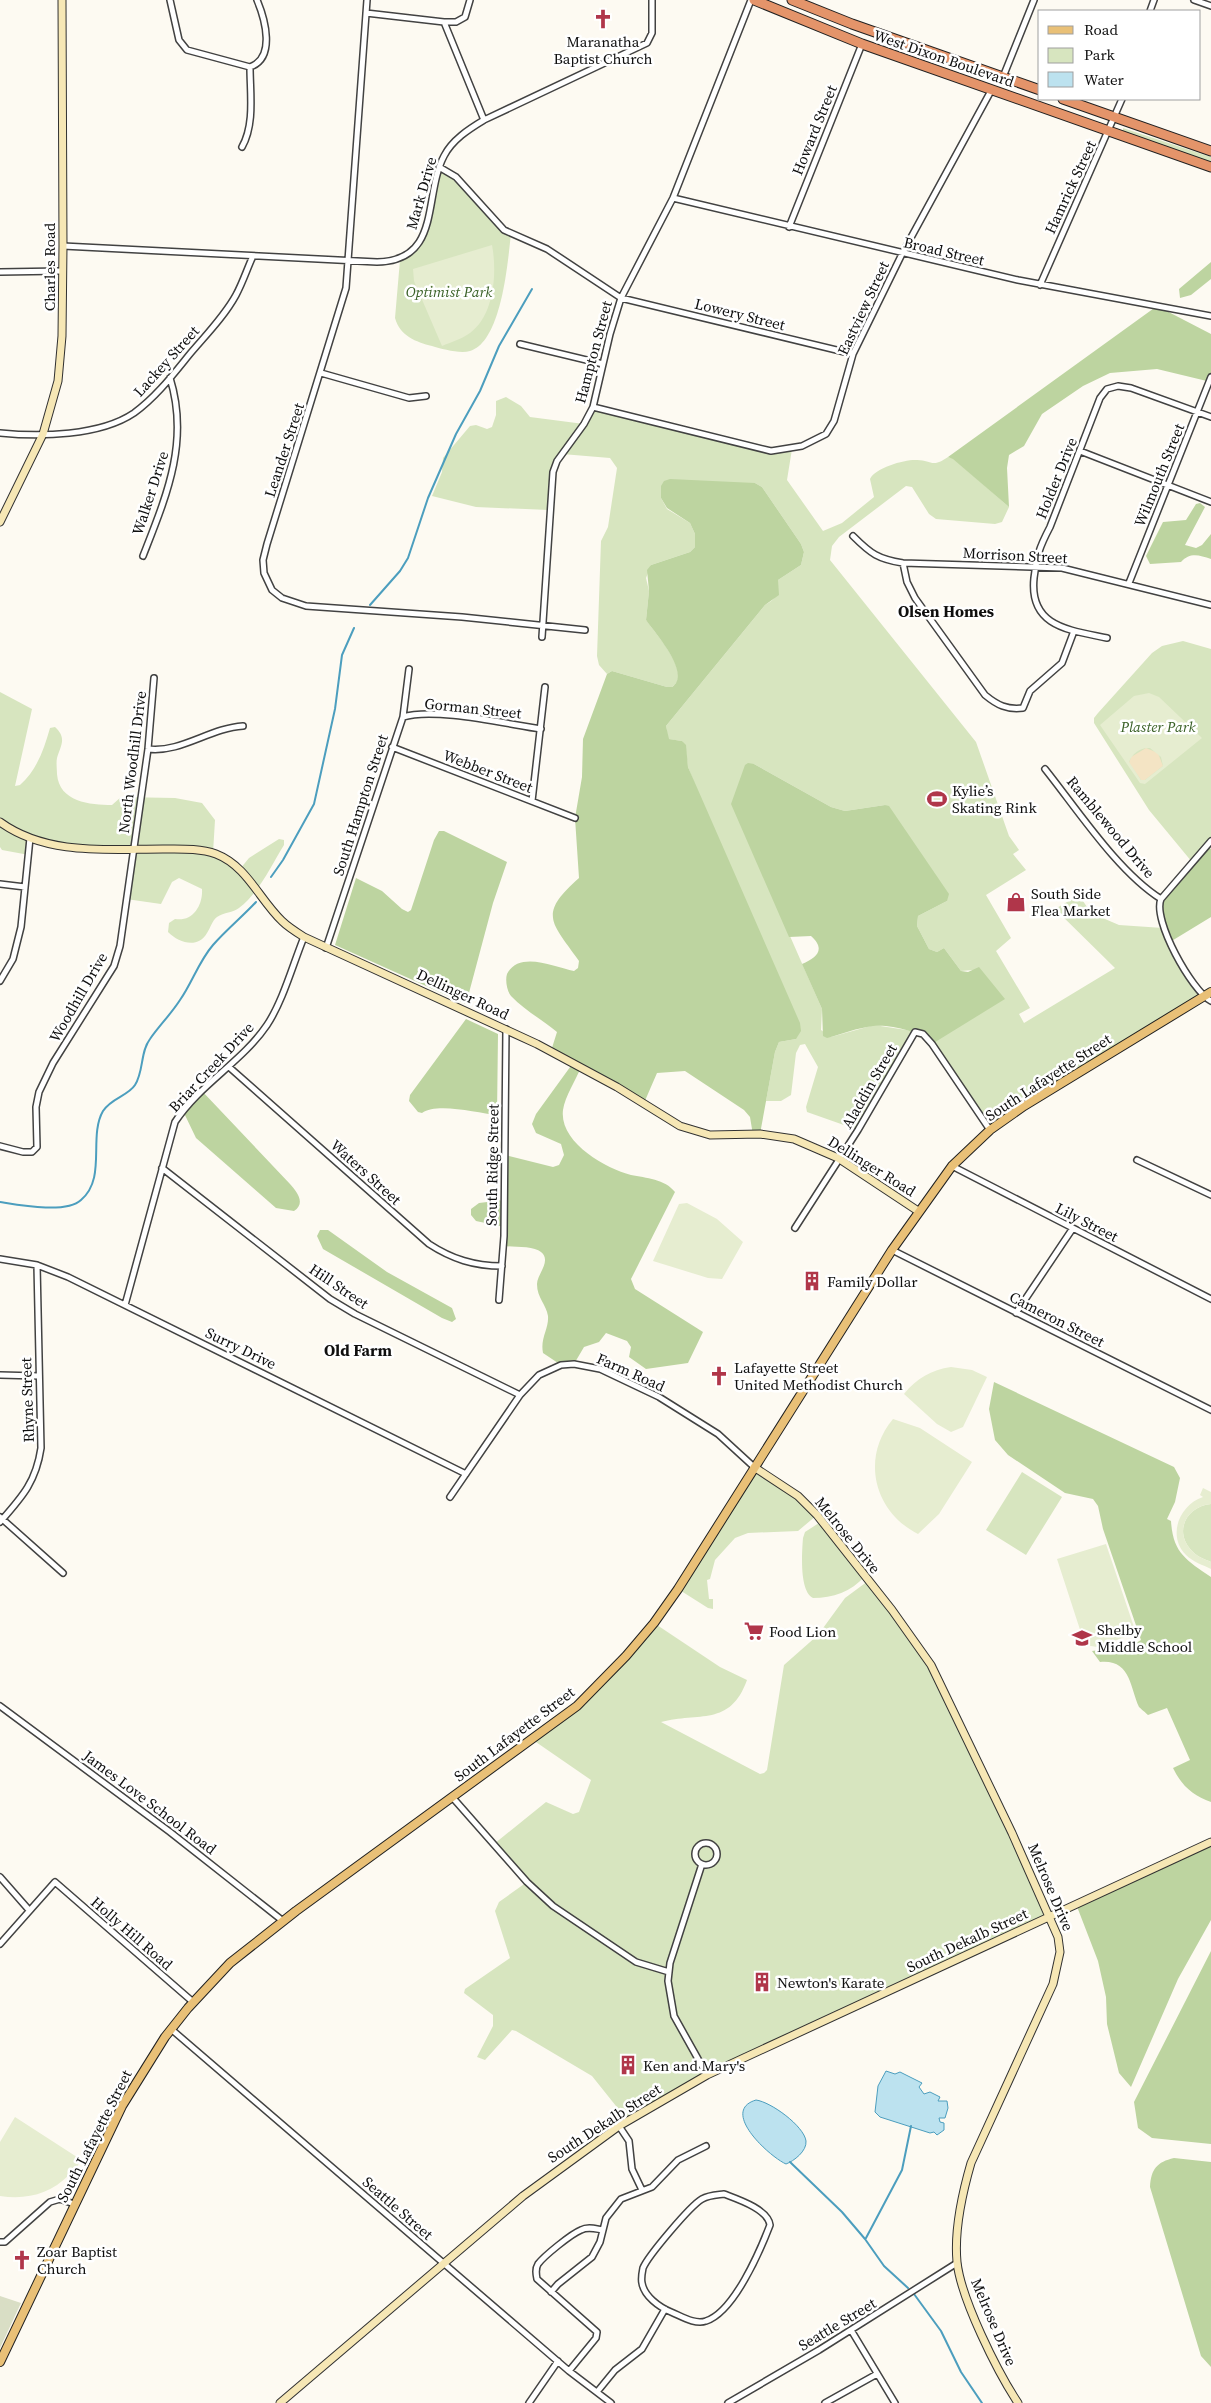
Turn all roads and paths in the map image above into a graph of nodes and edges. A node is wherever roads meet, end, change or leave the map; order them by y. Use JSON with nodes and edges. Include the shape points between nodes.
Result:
{"nodes":[{"id":1,"x":62,"y":0,"type":"edge"},
{"id":2,"x":170,"y":0,"type":"edge"},
{"id":3,"x":257,"y":0,"type":"edge"},
{"id":4,"x":367,"y":0,"type":"edge"},
{"id":5,"x":470,"y":0,"type":"edge"},
{"id":6,"x":652,"y":0,"type":"edge"},
{"id":7,"x":752,"y":0,"type":"edge"},
{"id":8,"x":792,"y":0,"type":"edge"},
{"id":9,"x":1034,"y":0,"type":"edge"},
{"id":10,"x":1194,"y":0,"type":"edge"},
{"id":11,"x":1211,"y":6,"type":"edge"},
{"id":12,"x":366,"y":13,"type":"junction"},
{"id":13,"x":444,"y":22,"type":"junction"},
{"id":14,"x":862,"y":44,"type":"junction"},
{"id":15,"x":250,"y":67,"type":"junction"},
{"id":16,"x":1003,"y":77,"type":"junction"},
{"id":17,"x":992,"y":89,"type":"junction"},
{"id":18,"x":1038,"y":89,"type":"edge"},
{"id":19,"x":1066,"y":100,"type":"edge"},
{"id":20,"x":1122,"y":100,"type":"edge"},
{"id":21,"x":1116,"y":117,"type":"junction"},
{"id":22,"x":484,"y":120,"type":"junction"},
{"id":23,"x":1109,"y":132,"type":"junction"},
{"id":24,"x":242,"y":147,"type":"dead end"},
{"id":25,"x":1211,"y":152,"type":"edge"},
{"id":26,"x":440,"y":167,"type":"junction"},
{"id":27,"x":1211,"y":167,"type":"edge"},
{"id":28,"x":673,"y":198,"type":"junction"},
{"id":29,"x":789,"y":227,"type":"junction"},
{"id":30,"x":63,"y":246,"type":"junction"},
{"id":31,"x":902,"y":254,"type":"junction"},
{"id":32,"x":253,"y":256,"type":"junction"},
{"id":33,"x":348,"y":261,"type":"junction"},
{"id":34,"x":63,"y":271,"type":"junction"},
{"id":35,"x":0,"y":272,"type":"edge"},
{"id":36,"x":1040,"y":285,"type":"junction"},
{"id":37,"x":621,"y":298,"type":"junction"},
{"id":38,"x":1211,"y":316,"type":"edge"},
{"id":39,"x":520,"y":344,"type":"dead end"},
{"id":40,"x":853,"y":354,"type":"junction"},
{"id":41,"x":602,"y":364,"type":"junction"},
{"id":42,"x":321,"y":373,"type":"junction"},
{"id":43,"x":1211,"y":377,"type":"edge"},
{"id":44,"x":170,"y":378,"type":"junction"},
{"id":45,"x":426,"y":396,"type":"dead end"},
{"id":46,"x":593,"y":407,"type":"junction"},
{"id":47,"x":1197,"y":412,"type":"junction"},
{"id":48,"x":1211,"y":417,"type":"edge"},
{"id":49,"x":0,"y":433,"type":"edge"},
{"id":50,"x":43,"y":434,"type":"junction"},
{"id":51,"x":1080,"y":452,"type":"junction"},
{"id":52,"x":1168,"y":487,"type":"junction"},
{"id":53,"x":1211,"y":502,"type":"edge"},
{"id":54,"x":0,"y":522,"type":"edge"},
{"id":55,"x":853,"y":536,"type":"dead end"},
{"id":56,"x":143,"y":556,"type":"dead end"},
{"id":57,"x":903,"y":564,"type":"junction"},
{"id":58,"x":1036,"y":566,"type":"junction"},
{"id":59,"x":1129,"y":584,"type":"junction"},
{"id":60,"x":1211,"y":605,"type":"edge"},
{"id":61,"x":542,"y":624,"type":"junction"},
{"id":62,"x":585,"y":630,"type":"dead end"},
{"id":63,"x":1074,"y":631,"type":"junction"},
{"id":64,"x":542,"y":637,"type":"dead end"},
{"id":65,"x":1108,"y":638,"type":"dead end"},
{"id":66,"x":409,"y":669,"type":"dead end"},
{"id":67,"x":154,"y":678,"type":"dead end"},
{"id":68,"x":545,"y":687,"type":"dead end"},
{"id":69,"x":403,"y":717,"type":"junction"},
{"id":70,"x":243,"y":726,"type":"dead end"},
{"id":71,"x":541,"y":729,"type":"junction"},
{"id":72,"x":392,"y":747,"type":"junction"},
{"id":73,"x":148,"y":749,"type":"junction"},
{"id":74,"x":1045,"y":769,"type":"dead end"},
{"id":75,"x":532,"y":801,"type":"junction"},
{"id":76,"x":575,"y":818,"type":"dead end"},
{"id":77,"x":0,"y":822,"type":"edge"},
{"id":78,"x":30,"y":838,"type":"junction"},
{"id":79,"x":1211,"y":841,"type":"edge"},
{"id":80,"x":1209,"y":848,"type":"edge"},
{"id":81,"x":134,"y":849,"type":"junction"},
{"id":82,"x":0,"y":884,"type":"edge"},
{"id":83,"x":25,"y":887,"type":"junction"},
{"id":84,"x":1161,"y":899,"type":"junction"},
{"id":85,"x":304,"y":937,"type":"junction"},
{"id":86,"x":326,"y":948,"type":"junction"},
{"id":87,"x":0,"y":981,"type":"edge"},
{"id":88,"x":1211,"y":992,"type":"edge"},
{"id":89,"x":1203,"y":997,"type":"junction"},
{"id":90,"x":1211,"y":1001,"type":"edge"},
{"id":91,"x":506,"y":1029,"type":"junction"},
{"id":92,"x":229,"y":1067,"type":"junction"},
{"id":93,"x":990,"y":1130,"type":"junction"},
{"id":94,"x":0,"y":1146,"type":"edge"},
{"id":95,"x":839,"y":1159,"type":"junction"},
{"id":96,"x":1138,"y":1160,"type":"dead end"},
{"id":97,"x":952,"y":1166,"type":"junction"},
{"id":98,"x":162,"y":1168,"type":"junction"},
{"id":99,"x":1211,"y":1195,"type":"edge"},
{"id":100,"x":918,"y":1211,"type":"junction"},
{"id":101,"x":795,"y":1228,"type":"dead end"},
{"id":102,"x":1072,"y":1228,"type":"junction"},
{"id":103,"x":892,"y":1250,"type":"junction"},
{"id":104,"x":0,"y":1259,"type":"edge"},
{"id":105,"x":37,"y":1265,"type":"junction"},
{"id":106,"x":502,"y":1266,"type":"junction"},
{"id":107,"x":1211,"y":1299,"type":"edge"},
{"id":108,"x":499,"y":1300,"type":"dead end"},
{"id":109,"x":125,"y":1305,"type":"junction"},
{"id":110,"x":1016,"y":1312,"type":"junction"},
{"id":111,"x":0,"y":1374,"type":"edge"},
{"id":112,"x":38,"y":1376,"type":"junction"},
{"id":113,"x":520,"y":1394,"type":"junction"},
{"id":114,"x":1211,"y":1410,"type":"edge"},
{"id":115,"x":754,"y":1467,"type":"junction"},
{"id":116,"x":466,"y":1474,"type":"junction"},
{"id":117,"x":450,"y":1497,"type":"dead end"},
{"id":118,"x":1,"y":1520,"type":"edge"},
{"id":119,"x":63,"y":1573,"type":"dead end"},
{"id":120,"x":0,"y":1706,"type":"edge"},
{"id":121,"x":453,"y":1798,"type":"junction"},
{"id":122,"x":1211,"y":1842,"type":"edge"},
{"id":123,"x":702,"y":1864,"type":"junction"},
{"id":124,"x":0,"y":1877,"type":"edge"},
{"id":125,"x":29,"y":1910,"type":"junction"},
{"id":126,"x":1051,"y":1916,"type":"junction"},
{"id":127,"x":283,"y":1921,"type":"junction"},
{"id":128,"x":0,"y":1944,"type":"edge"},
{"id":129,"x":669,"y":1972,"type":"junction"},
{"id":130,"x":193,"y":2002,"type":"junction"},
{"id":131,"x":171,"y":2029,"type":"junction"},
{"id":132,"x":707,"y":2075,"type":"junction"},
{"id":133,"x":619,"y":2126,"type":"junction"},
{"id":134,"x":706,"y":2146,"type":"dead end"},
{"id":135,"x":642,"y":2190,"type":"junction"},
{"id":136,"x":74,"y":2204,"type":"junction"},
{"id":137,"x":604,"y":2230,"type":"junction"},
{"id":138,"x":0,"y":2242,"type":"edge"},
{"id":139,"x":957,"y":2262,"type":"junction"},
{"id":140,"x":443,"y":2263,"type":"junction"},
{"id":141,"x":551,"y":2292,"type":"junction"},
{"id":142,"x":665,"y":2309,"type":"junction"},
{"id":143,"x":851,"y":2330,"type":"junction"},
{"id":144,"x":558,"y":2361,"type":"junction"},
{"id":145,"x":0,"y":2362,"type":"edge"},
{"id":146,"x":569,"y":2371,"type":"junction"},
{"id":147,"x":877,"y":2374,"type":"junction"},
{"id":148,"x":597,"y":2392,"type":"junction"},
{"id":149,"x":280,"y":2403,"type":"edge"},
{"id":150,"x":529,"y":2403,"type":"edge"},
{"id":151,"x":612,"y":2403,"type":"edge"},
{"id":152,"x":728,"y":2403,"type":"edge"},
{"id":153,"x":825,"y":2403,"type":"edge"},
{"id":154,"x":895,"y":2403,"type":"edge"},
{"id":155,"x":1018,"y":2403,"type":"edge"}],
"edges":[{"from":1,"to":30,"type":"street","name":"Charles Road"},
{"from":2,"to":15,"type":"street","via":[[179,40],[187,50]]},
{"from":3,"to":15,"type":"street","via":[[264,18],[266,46],[261,60]]},
{"from":4,"to":12,"type":"street","name":"Leander Street"},
{"from":5,"to":13,"type":"street","via":[[465,16],[456,22]]},
{"from":6,"to":22,"type":"street","name":"Mark Drive","via":[[652,33],[647,43]]},
{"from":7,"to":14,"type":"highway","name":"West Dixon Boulevard"},
{"from":7,"to":28,"type":"street","name":"Hampton Street"},
{"from":8,"to":16,"type":"highway","name":"West Dixon Boulevard"},
{"from":9,"to":16,"type":"street"},
{"from":10,"to":11,"type":"street"},
{"from":12,"to":13,"type":"street"},
{"from":12,"to":33,"type":"street","name":"Leander Street"},
{"from":13,"to":22,"type":"street"},
{"from":14,"to":17,"type":"highway","name":"West Dixon Boulevard"},
{"from":14,"to":29,"type":"street","name":"Howard Street"},
{"from":15,"to":24,"type":"street","via":[[250,123],[248,137]]},
{"from":16,"to":18,"type":"highway","name":"West Dixon Boulevard"},
{"from":17,"to":23,"type":"highway","name":"West Dixon Boulevard"},
{"from":17,"to":31,"type":"street","name":"Eastview Street"},
{"from":19,"to":21,"type":"highway"},
{"from":20,"to":21,"type":"street","name":"Hamrick Street"},
{"from":21,"to":23,"type":"street","name":"Hamrick Street"},
{"from":21,"to":25,"type":"highway"},
{"from":22,"to":26,"type":"street","name":"Mark Drive","via":[[448,148]]},
{"from":23,"to":27,"type":"highway","name":"West Dixon Boulevard"},
{"from":23,"to":36,"type":"street","name":"Hamrick Street"},
{"from":26,"to":33,"type":"street","name":"Mark Drive","via":[[428,221],[417,247],[400,260]]},
{"from":26,"to":37,"type":"street","name":"Lowery Street","via":[[456,177],[504,230],[547,249]]},
{"from":28,"to":29,"type":"street","name":"Broad Street"},
{"from":28,"to":37,"type":"street","name":"Hampton Street"},
{"from":29,"to":31,"type":"street","name":"Broad Street"},
{"from":30,"to":32,"type":"street","name":"Mark Drive"},
{"from":30,"to":34,"type":"street","name":"Charles Road"},
{"from":31,"to":36,"type":"street","name":"Broad Street"},
{"from":31,"to":40,"type":"street","name":"Eastview Street"},
{"from":32,"to":33,"type":"street","name":"Mark Drive"},
{"from":32,"to":44,"type":"street","name":"Lackey Street","via":[[231,303]]},
{"from":33,"to":42,"type":"street","name":"Leander Street","via":[[346,288]]},
{"from":34,"to":35,"type":"street"},
{"from":34,"to":50,"type":"street","name":"Charles Road","via":[[58,381]]},
{"from":36,"to":38,"type":"street","name":"Broad Street"},
{"from":37,"to":40,"type":"street","name":"Lowery Street"},
{"from":37,"to":41,"type":"street","name":"Hampton Street"},
{"from":39,"to":41,"type":"street"},
{"from":40,"to":46,"type":"street","name":"Eastview Street","via":[[831,428],[816,440],[792,449],[772,451]]},
{"from":41,"to":46,"type":"street","name":"Hampton Street"},
{"from":42,"to":45,"type":"street","via":[[409,398]]},
{"from":42,"to":61,"type":"street","name":"Leander Street","via":[[263,560],[264,573],[272,590],[282,598],[306,606]]},
{"from":43,"to":47,"type":"street","name":"Wilmouth Street"},
{"from":44,"to":50,"type":"street","name":"Lackey Street","via":[[144,405],[116,422],[82,431]]},
{"from":44,"to":56,"type":"street","name":"Walker Drive","via":[[179,427],[176,464]]},
{"from":46,"to":61,"type":"street","name":"Hampton Street","via":[[553,472]]},
{"from":47,"to":48,"type":"street","name":"Holder Drive"},
{"from":47,"to":51,"type":"street","name":"Holder Drive","via":[[1131,388],[1112,387],[1100,398]]},
{"from":47,"to":52,"type":"street","name":"Wilmouth Street"},
{"from":49,"to":50,"type":"street","name":"Lackey Street"},
{"from":50,"to":54,"type":"street","name":"Charles Road"},
{"from":51,"to":52,"type":"street"},
{"from":51,"to":58,"type":"street","name":"Holder Drive","via":[[1050,527],[1040,542]]},
{"from":52,"to":53,"type":"street"},
{"from":52,"to":59,"type":"street","name":"Wilmouth Street"},
{"from":55,"to":57,"type":"street","name":"Morrison Street","via":[[871,554]]},
{"from":57,"to":58,"type":"street","name":"Morrison Street"},
{"from":57,"to":63,"type":"street","via":[[910,590],[985,695],[1008,708],[1023,708],[1030,691],[1062,664]]},
{"from":58,"to":59,"type":"street","name":"Morrison Street","via":[[1073,570]]},
{"from":58,"to":63,"type":"street","name":"Holder Drive","via":[[1033,596],[1040,612],[1054,623]]},
{"from":59,"to":60,"type":"street","name":"Morrison Street"},
{"from":61,"to":62,"type":"street","name":"Leander Street"},
{"from":61,"to":64,"type":"street","name":"Hampton Street"},
{"from":63,"to":65,"type":"street","name":"Holder Drive"},
{"from":66,"to":69,"type":"street","name":"South Hampton Street"},
{"from":67,"to":73,"type":"street","name":"North Woodhill Drive"},
{"from":68,"to":71,"type":"street"},
{"from":69,"to":71,"type":"street","name":"Gorman Street","via":[[440,715]]},
{"from":69,"to":72,"type":"street","name":"South Hampton Street"},
{"from":70,"to":73,"type":"street","via":[[222,729],[165,749]]},
{"from":71,"to":75,"type":"street"},
{"from":72,"to":75,"type":"street","name":"Webber Street"},
{"from":72,"to":86,"type":"street","name":"South Hampton Street"},
{"from":73,"to":81,"type":"street","name":"North Woodhill Drive"},
{"from":74,"to":84,"type":"street","name":"Ramblewood Drive","via":[[1127,871]]},
{"from":75,"to":76,"type":"street","name":"Webber Street"},
{"from":77,"to":78,"type":"street","name":"Dellinger Road"},
{"from":78,"to":81,"type":"street","name":"Dellinger Road","via":[[70,847]]},
{"from":78,"to":83,"type":"street"},
{"from":79,"to":80,"type":"street"},
{"from":80,"to":84,"type":"street"},
{"from":81,"to":85,"type":"street","name":"Dellinger Road","via":[[195,851],[213,853],[226,859],[252,882],[282,921]]},
{"from":81,"to":94,"type":"street","name":"Woodhill Drive","via":[[120,946],[114,966],[52,1063],[39,1092],[37,1147],[32,1152],[24,1152]]},
{"from":82,"to":83,"type":"street"},
{"from":83,"to":87,"type":"street","via":[[21,927],[13,959]]},
{"from":84,"to":89,"type":"street","via":[[1158,908],[1163,928]]},
{"from":85,"to":86,"type":"street","name":"Dellinger Road"},
{"from":85,"to":92,"type":"street","name":"Briar Creek Drive","via":[[268,1025]]},
{"from":86,"to":91,"type":"street","name":"Dellinger Road"},
{"from":88,"to":89,"type":"main road","name":"South Lafayette Street"},
{"from":89,"to":90,"type":"street"},
{"from":89,"to":93,"type":"main road","name":"South Lafayette Street"},
{"from":91,"to":95,"type":"street","name":"Dellinger Road","via":[[574,1063],[692,1130],[710,1135],[760,1134],[787,1138]]},
{"from":91,"to":106,"type":"street","name":"South Ridge Street"},
{"from":92,"to":98,"type":"street","name":"Briar Creek Drive","via":[[193,1100],[175,1122]]},
{"from":92,"to":106,"type":"street","name":"Waters Street","via":[[429,1244],[446,1255],[469,1263]]},
{"from":93,"to":95,"type":"street","name":"Aladdin Street","via":[[932,1044],[923,1034],[915,1032]]},
{"from":93,"to":97,"type":"main road","name":"South Lafayette Street"},
{"from":95,"to":100,"type":"street","name":"Dellinger Road"},
{"from":95,"to":101,"type":"street","name":"Aladdin Street"},
{"from":96,"to":99,"type":"street"},
{"from":97,"to":100,"type":"main road","name":"South Lafayette Street"},
{"from":97,"to":102,"type":"street","name":"Lily Street"},
{"from":98,"to":109,"type":"street","name":"Briar Creek Drive"},
{"from":98,"to":113,"type":"street","name":"Hill Street","via":[[330,1299]]},
{"from":100,"to":103,"type":"main road","name":"South Lafayette Street"},
{"from":102,"to":107,"type":"street","name":"Lily Street"},
{"from":102,"to":110,"type":"street"},
{"from":103,"to":110,"type":"street","name":"Cameron Street"},
{"from":103,"to":115,"type":"main road","name":"South Lafayette Street"},
{"from":104,"to":105,"type":"street","name":"Surry Drive"},
{"from":105,"to":109,"type":"street","name":"Surry Drive"},
{"from":105,"to":112,"type":"street","name":"Rhyne Street"},
{"from":106,"to":108,"type":"street","name":"South Ridge Street"},
{"from":109,"to":116,"type":"street","name":"Surry Drive"},
{"from":110,"to":114,"type":"street","name":"Cameron Street"},
{"from":111,"to":112,"type":"street"},
{"from":112,"to":118,"type":"street","name":"Rhyne Street","via":[[41,1448],[38,1469],[30,1486]]},
{"from":113,"to":115,"type":"street","name":"Farm Road","via":[[539,1375],[561,1365],[600,1369],[696,1418]]},
{"from":113,"to":116,"type":"street","name":"Farm Road"},
{"from":115,"to":121,"type":"main road","name":"South Lafayette Street","via":[[678,1589],[626,1656],[577,1706]]},
{"from":115,"to":126,"type":"street","name":"Melrose Drive","via":[[798,1496],[817,1515],[931,1665]]},
{"from":116,"to":117,"type":"street","name":"Farm Road"},
{"from":118,"to":119,"type":"street"},
{"from":120,"to":127,"type":"street","name":"James Love School Road","via":[[170,1832]]},
{"from":121,"to":127,"type":"main road","name":"South Lafayette Street"},
{"from":121,"to":129,"type":"street","via":[[553,1906],[636,1962]]},
{"from":122,"to":126,"type":"street","name":"South Dekalb Street"},
{"from":123,"to":123,"type":"street","via":[[709,1864],[717,1856],[711,1844],[704,1843],[696,1849],[695,1856]]},
{"from":123,"to":129,"type":"street"},
{"from":124,"to":125,"type":"street"},
{"from":125,"to":128,"type":"street"},
{"from":125,"to":130,"type":"street","name":"Holly Hill Road","via":[[55,1882]]},
{"from":126,"to":132,"type":"street","name":"South Dekalb Street"},
{"from":126,"to":139,"type":"street","name":"Melrose Drive","via":[[1060,1944],[1056,1976],[971,2163],[960,2211]]},
{"from":127,"to":130,"type":"main road","name":"South Lafayette Street","via":[[230,1963]]},
{"from":129,"to":132,"type":"street","via":[[668,1995],[674,2016]]},
{"from":130,"to":131,"type":"main road","name":"South Lafayette Street"},
{"from":131,"to":136,"type":"main road","name":"South Lafayette Street","via":[[122,2106]]},
{"from":131,"to":140,"type":"street","name":"Seattle Street"},
{"from":132,"to":133,"type":"street","name":"South Dekalb Street"},
{"from":133,"to":135,"type":"street","via":[[629,2141],[632,2169]]},
{"from":133,"to":140,"type":"street","name":"South Dekalb Street","via":[[524,2194]]},
{"from":134,"to":135,"type":"street","via":[[678,2160],[652,2187]]},
{"from":135,"to":137,"type":"street","via":[[621,2199],[611,2210]]},
{"from":136,"to":138,"type":"street","via":[[60,2199],[50,2202],[5,2242]]},
{"from":136,"to":145,"type":"main road","name":"South Lafayette Street"},
{"from":137,"to":141,"type":"street","via":[[592,2256]]},
{"from":137,"to":141,"type":"street","via":[[581,2230],[538,2265],[537,2279]]},
{"from":139,"to":143,"type":"street","name":"Seattle Street"},
{"from":139,"to":155,"type":"street","name":"Melrose Drive","via":[[970,2306]]},
{"from":140,"to":144,"type":"street","name":"Seattle Street"},
{"from":140,"to":149,"type":"street","name":"South Dekalb Street"},
{"from":141,"to":146,"type":"street","via":[[597,2332],[596,2338]]},
{"from":142,"to":142,"type":"street","via":[[697,2322],[719,2314],[736,2294],[764,2240],[770,2225],[766,2216],[744,2201],[724,2194],[701,2200],[691,2209],[643,2268],[644,2291]]},
{"from":142,"to":148,"type":"street","via":[[642,2349],[615,2370]]},
{"from":143,"to":147,"type":"street"},
{"from":143,"to":152,"type":"street","name":"Seattle Street"},
{"from":144,"to":146,"type":"street","name":"Seattle Street"},
{"from":144,"to":150,"type":"street"},
{"from":146,"to":148,"type":"street","name":"Seattle Street"},
{"from":147,"to":153,"type":"street"},
{"from":147,"to":154,"type":"street"},
{"from":148,"to":151,"type":"street","name":"Seattle Street"}]}
